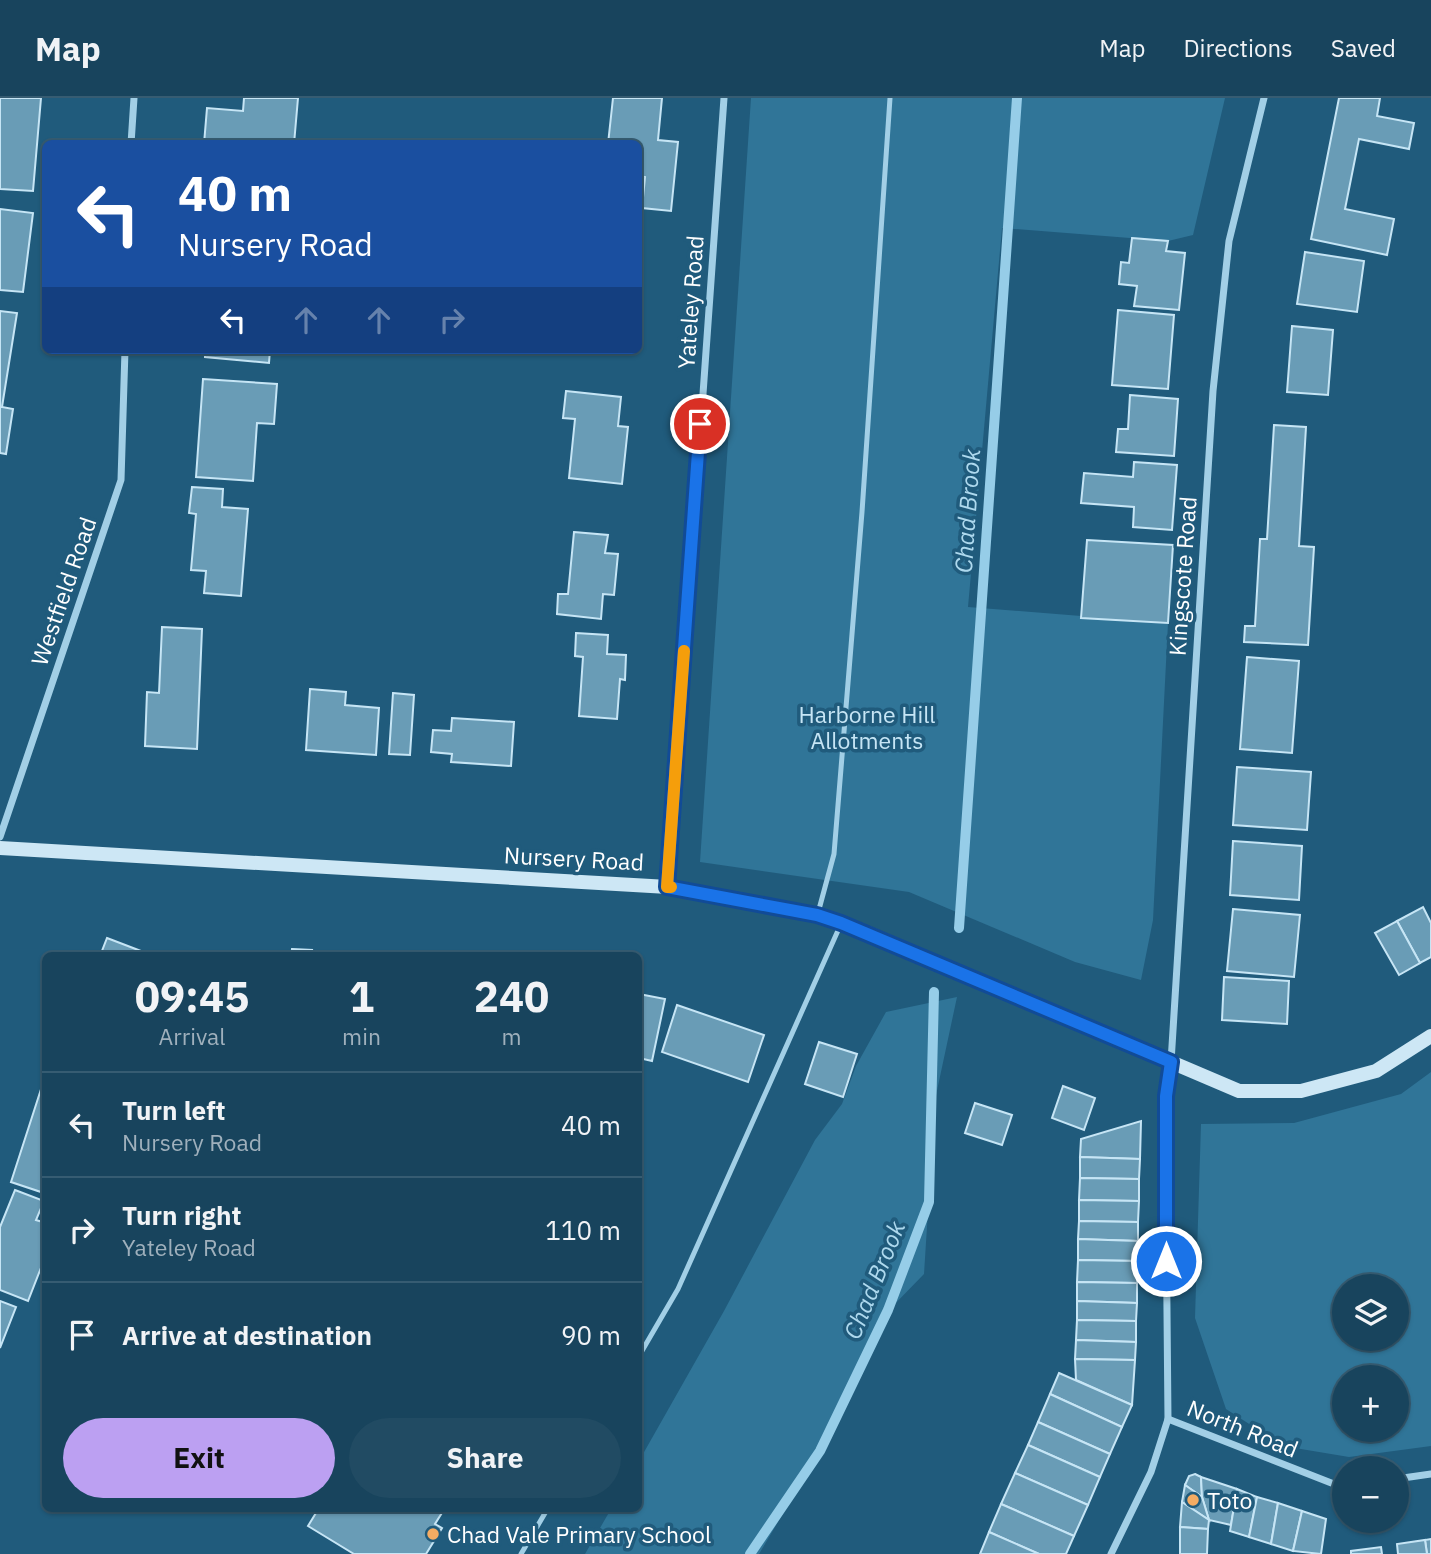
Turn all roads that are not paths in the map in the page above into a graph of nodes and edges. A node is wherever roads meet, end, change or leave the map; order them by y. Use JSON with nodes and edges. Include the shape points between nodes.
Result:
{"nodes":[{"id":1,"x":134,"y":98,"type":"edge"},
{"id":2,"x":724,"y":98,"type":"edge"},
{"id":3,"x":890,"y":98,"type":"edge"},
{"id":4,"x":1264,"y":98,"type":"edge"},
{"id":5,"x":131,"y":140,"type":"edge"},
{"id":6,"x":125,"y":354,"type":"edge"},
{"id":7,"x":0,"y":837,"type":"edge"},
{"id":8,"x":0,"y":848,"type":"edge"},
{"id":9,"x":667,"y":887,"type":"junction"},
{"id":10,"x":817,"y":915,"type":"junction"},
{"id":11,"x":841,"y":923,"type":"junction"},
{"id":12,"x":1431,"y":1036,"type":"edge"},
{"id":13,"x":1171,"y":1062,"type":"junction"},
{"id":14,"x":642,"y":1351,"type":"edge"},
{"id":15,"x":1168,"y":1419,"type":"junction"},
{"id":16,"x":1431,"y":1474,"type":"edge"},
{"id":17,"x":1409,"y":1477,"type":"edge"},
{"id":18,"x":1332,"y":1483,"type":"edge"},
{"id":19,"x":546,"y":1512,"type":"edge"},
{"id":20,"x":521,"y":1554,"type":"edge"},
{"id":21,"x":1111,"y":1554,"type":"edge"}],
"edges":[{"from":1,"to":5,"type":"street"},
{"from":2,"to":9,"type":"street","name":"Yateley Road"},
{"from":3,"to":10,"type":"lane","via":[[834,854]]},
{"from":4,"to":13,"type":"street","name":"Kingscote Road","via":[[1229,241],[1213,391]]},
{"from":6,"to":7,"type":"street","name":"Westfield Road","via":[[121,480]]},
{"from":8,"to":9,"type":"main road","name":"Nursery Road"},
{"from":9,"to":10,"type":"main road","name":"Nursery Road"},
{"from":10,"to":11,"type":"main road","name":"Nursery Road"},
{"from":11,"to":13,"type":"main road","name":"Nursery Road"},
{"from":11,"to":14,"type":"lane","via":[[678,1289]]},
{"from":12,"to":13,"type":"main road","name":"Nursery Road","via":[[1376,1071],[1301,1091],[1239,1091]]},
{"from":13,"to":15,"type":"street","name":"Kingscote Road","via":[[1166,1096]]},
{"from":15,"to":18,"type":"street","name":"North Road"},
{"from":15,"to":21,"type":"street","name":"Kingscote Road","via":[[1151,1472]]},
{"from":16,"to":17,"type":"street"},
{"from":19,"to":20,"type":"lane"}]}
